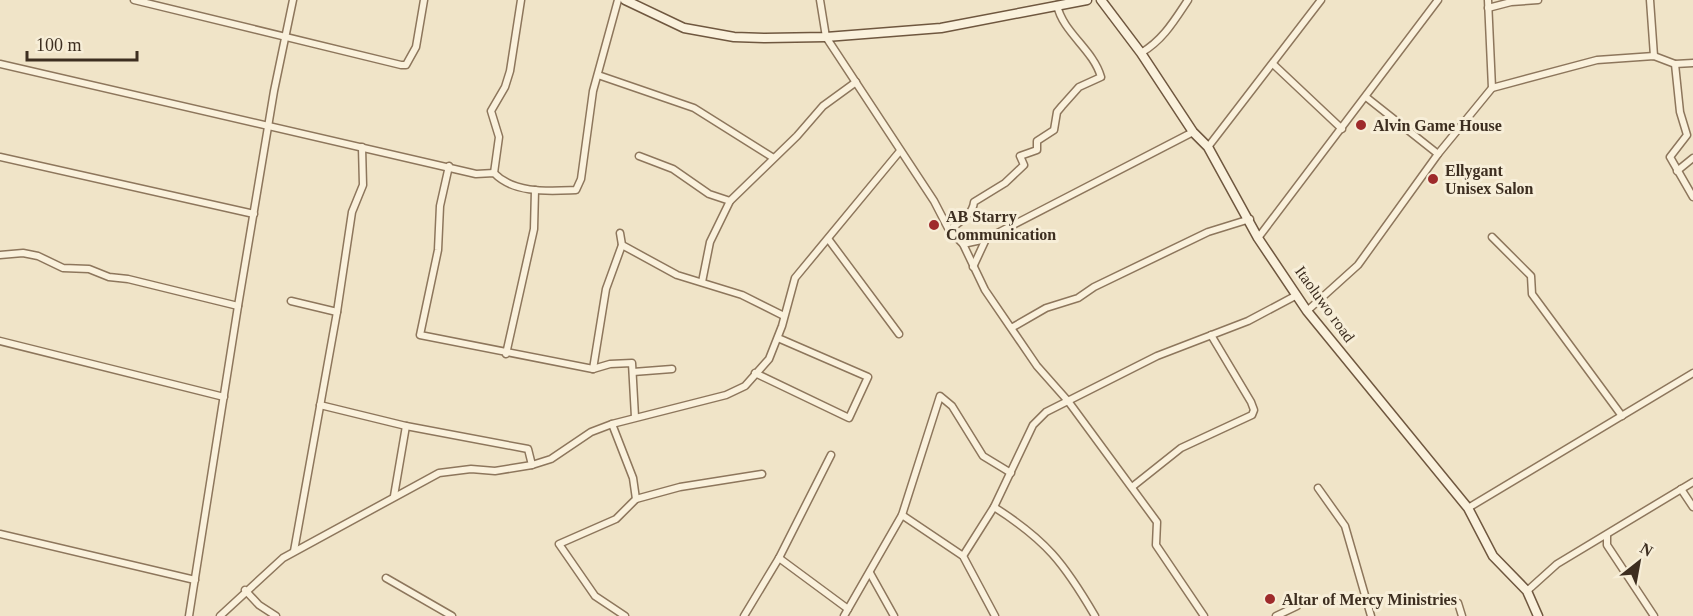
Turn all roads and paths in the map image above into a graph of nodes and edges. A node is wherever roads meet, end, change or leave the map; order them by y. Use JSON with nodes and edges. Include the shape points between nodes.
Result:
{"nodes":[{"id":1,"x":134,"y":0,"type":"edge"},
{"id":2,"x":293,"y":0,"type":"edge"},
{"id":3,"x":424,"y":0,"type":"edge"},
{"id":4,"x":521,"y":0,"type":"edge"},
{"id":5,"x":618,"y":0,"type":"edge"},
{"id":6,"x":625,"y":0,"type":"edge"},
{"id":7,"x":820,"y":0,"type":"edge"},
{"id":8,"x":1088,"y":0,"type":"edge"},
{"id":9,"x":1101,"y":0,"type":"edge"},
{"id":10,"x":1188,"y":0,"type":"edge"},
{"id":11,"x":1321,"y":0,"type":"edge"},
{"id":12,"x":1438,"y":0,"type":"edge"},
{"id":13,"x":1488,"y":0,"type":"edge"},
{"id":14,"x":1538,"y":0,"type":"edge"},
{"id":15,"x":1650,"y":0,"type":"edge"},
{"id":16,"x":1057,"y":5,"type":"junction"},
{"id":17,"x":1488,"y":8,"type":"junction"},
{"id":18,"x":285,"y":37,"type":"junction"},
{"id":19,"x":826,"y":37,"type":"junction"},
{"id":20,"x":1141,"y":53,"type":"junction"},
{"id":21,"x":1654,"y":56,"type":"junction"},
{"id":22,"x":1693,"y":63,"type":"edge"},
{"id":23,"x":0,"y":64,"type":"edge"},
{"id":24,"x":1273,"y":64,"type":"junction"},
{"id":25,"x":1675,"y":64,"type":"junction"},
{"id":26,"x":598,"y":75,"type":"junction"},
{"id":27,"x":856,"y":82,"type":"junction"},
{"id":28,"x":1492,"y":88,"type":"junction"},
{"id":29,"x":1366,"y":98,"type":"junction"},
{"id":30,"x":268,"y":124,"type":"junction"},
{"id":31,"x":1342,"y":129,"type":"junction"},
{"id":32,"x":1193,"y":132,"type":"junction"},
{"id":33,"x":362,"y":147,"type":"junction"},
{"id":34,"x":1208,"y":147,"type":"junction"},
{"id":35,"x":900,"y":151,"type":"junction"},
{"id":36,"x":1438,"y":154,"type":"junction"},
{"id":37,"x":639,"y":156,"type":"dead end"},
{"id":38,"x":772,"y":157,"type":"junction"},
{"id":39,"x":0,"y":158,"type":"edge"},
{"id":40,"x":1693,"y":158,"type":"edge"},
{"id":41,"x":449,"y":166,"type":"junction"},
{"id":42,"x":1677,"y":171,"type":"junction"},
{"id":43,"x":494,"y":173,"type":"junction"},
{"id":44,"x":535,"y":190,"type":"junction"},
{"id":45,"x":1693,"y":197,"type":"edge"},
{"id":46,"x":730,"y":201,"type":"junction"},
{"id":47,"x":254,"y":214,"type":"junction"},
{"id":48,"x":1250,"y":219,"type":"junction"},
{"id":49,"x":949,"y":230,"type":"junction"},
{"id":50,"x":620,"y":233,"type":"dead end"},
{"id":51,"x":1492,"y":237,"type":"dead end"},
{"id":52,"x":986,"y":238,"type":"junction"},
{"id":53,"x":1258,"y":238,"type":"junction"},
{"id":54,"x":829,"y":240,"type":"junction"},
{"id":55,"x":963,"y":244,"type":"junction"},
{"id":56,"x":622,"y":245,"type":"junction"},
{"id":57,"x":0,"y":255,"type":"edge"},
{"id":58,"x":973,"y":267,"type":"junction"},
{"id":59,"x":702,"y":282,"type":"junction"},
{"id":60,"x":1297,"y":295,"type":"junction"},
{"id":61,"x":291,"y":301,"type":"dead end"},
{"id":62,"x":238,"y":306,"type":"junction"},
{"id":63,"x":1307,"y":310,"type":"junction"},
{"id":64,"x":337,"y":312,"type":"junction"},
{"id":65,"x":784,"y":316,"type":"junction"},
{"id":66,"x":1013,"y":327,"type":"junction"},
{"id":67,"x":899,"y":334,"type":"dead end"},
{"id":68,"x":1211,"y":335,"type":"junction"},
{"id":69,"x":778,"y":338,"type":"junction"},
{"id":70,"x":0,"y":341,"type":"edge"},
{"id":71,"x":506,"y":354,"type":"junction"},
{"id":72,"x":593,"y":369,"type":"junction"},
{"id":73,"x":672,"y":369,"type":"dead end"},
{"id":74,"x":633,"y":372,"type":"junction"},
{"id":75,"x":755,"y":373,"type":"junction"},
{"id":76,"x":1693,"y":373,"type":"edge"},
{"id":77,"x":225,"y":397,"type":"junction"},
{"id":78,"x":1068,"y":401,"type":"junction"},
{"id":79,"x":320,"y":405,"type":"junction"},
{"id":80,"x":1622,"y":416,"type":"junction"},
{"id":81,"x":634,"y":417,"type":"junction"},
{"id":82,"x":612,"y":424,"type":"junction"},
{"id":83,"x":406,"y":426,"type":"junction"},
{"id":84,"x":831,"y":455,"type":"dead end"},
{"id":85,"x":532,"y":465,"type":"junction"},
{"id":86,"x":1011,"y":473,"type":"junction"},
{"id":87,"x":762,"y":474,"type":"dead end"},
{"id":88,"x":1693,"y":482,"type":"edge"},
{"id":89,"x":1132,"y":487,"type":"junction"},
{"id":90,"x":1318,"y":488,"type":"dead end"},
{"id":91,"x":1681,"y":489,"type":"junction"},
{"id":92,"x":394,"y":496,"type":"junction"},
{"id":93,"x":636,"y":499,"type":"junction"},
{"id":94,"x":994,"y":507,"type":"junction"},
{"id":95,"x":1468,"y":507,"type":"junction"},
{"id":96,"x":1693,"y":507,"type":"edge"},
{"id":97,"x":902,"y":515,"type":"junction"},
{"id":98,"x":0,"y":534,"type":"edge"},
{"id":99,"x":1607,"y":535,"type":"junction"},
{"id":100,"x":294,"y":551,"type":"junction"},
{"id":101,"x":963,"y":556,"type":"junction"},
{"id":102,"x":779,"y":558,"type":"junction"},
{"id":103,"x":870,"y":573,"type":"junction"},
{"id":104,"x":386,"y":578,"type":"dead end"},
{"id":105,"x":195,"y":579,"type":"junction"},
{"id":106,"x":245,"y":590,"type":"junction"},
{"id":107,"x":1527,"y":591,"type":"junction"},
{"id":108,"x":1458,"y":603,"type":"dead end"},
{"id":109,"x":1297,"y":606,"type":"dead end"},
{"id":110,"x":848,"y":609,"type":"junction"},
{"id":111,"x":189,"y":616,"type":"edge"},
{"id":112,"x":220,"y":616,"type":"edge"},
{"id":113,"x":276,"y":616,"type":"edge"},
{"id":114,"x":452,"y":616,"type":"edge"},
{"id":115,"x":625,"y":616,"type":"edge"},
{"id":116,"x":744,"y":616,"type":"edge"},
{"id":117,"x":844,"y":616,"type":"edge"},
{"id":118,"x":894,"y":616,"type":"edge"},
{"id":119,"x":995,"y":616,"type":"edge"},
{"id":120,"x":1095,"y":616,"type":"edge"},
{"id":121,"x":1204,"y":616,"type":"edge"},
{"id":122,"x":1276,"y":616,"type":"edge"},
{"id":123,"x":1371,"y":616,"type":"edge"},
{"id":124,"x":1462,"y":616,"type":"edge"},
{"id":125,"x":1538,"y":616,"type":"edge"},
{"id":126,"x":1654,"y":616,"type":"edge"}],
"edges":[{"from":1,"to":18,"type":"street"},
{"from":2,"to":18,"type":"street"},
{"from":3,"to":18,"type":"street","via":[[416,47],[406,65]]},
{"from":4,"to":43,"type":"street","via":[[507,79],[491,111],[499,136]]},
{"from":5,"to":26,"type":"street"},
{"from":6,"to":19,"type":"street","via":[[684,28],[707,33],[765,38]]},
{"from":7,"to":19,"type":"street"},
{"from":8,"to":16,"type":"street"},
{"from":9,"to":20,"type":"street","name":"Itaoluwo road"},
{"from":10,"to":20,"type":"street","via":[[1166,33]]},
{"from":11,"to":24,"type":"street"},
{"from":12,"to":29,"type":"street"},
{"from":13,"to":17,"type":"street"},
{"from":14,"to":17,"type":"street"},
{"from":15,"to":21,"type":"street"},
{"from":16,"to":19,"type":"street","via":[[941,27]]},
{"from":16,"to":49,"type":"street","via":[[1063,22],[1083,44],[1101,77],[1079,87],[1059,110],[1054,130],[1037,141],[1036,150],[1020,156],[1024,165],[1005,183],[974,202],[966,216]]},
{"from":17,"to":28,"type":"street"},
{"from":18,"to":30,"type":"street"},
{"from":19,"to":27,"type":"street"},
{"from":20,"to":32,"type":"street","name":"Itaoluwo road"},
{"from":21,"to":25,"type":"street"},
{"from":21,"to":28,"type":"street","via":[[1597,60]]},
{"from":22,"to":25,"type":"street"},
{"from":23,"to":30,"type":"street"},
{"from":24,"to":31,"type":"street"},
{"from":24,"to":34,"type":"street"},
{"from":25,"to":42,"type":"street","via":[[1680,112],[1687,135],[1670,157]]},
{"from":26,"to":38,"type":"street","via":[[694,108]]},
{"from":26,"to":44,"type":"street","via":[[576,190]]},
{"from":27,"to":35,"type":"street"},
{"from":27,"to":38,"type":"street","via":[[823,106]]},
{"from":28,"to":36,"type":"street"},
{"from":29,"to":31,"type":"street"},
{"from":29,"to":36,"type":"street"},
{"from":30,"to":33,"type":"street"},
{"from":30,"to":47,"type":"street"},
{"from":31,"to":53,"type":"street"},
{"from":32,"to":34,"type":"street","name":"Itaoluwo road"},
{"from":32,"to":52,"type":"street"},
{"from":33,"to":41,"type":"street"},
{"from":33,"to":64,"type":"street","via":[[363,185],[352,212]]},
{"from":34,"to":48,"type":"street","name":"Itaoluwo road"},
{"from":35,"to":49,"type":"street"},
{"from":35,"to":54,"type":"street"},
{"from":36,"to":63,"type":"street","via":[[1358,265]]},
{"from":37,"to":46,"type":"street","via":[[673,169],[709,194]]},
{"from":38,"to":46,"type":"street"},
{"from":39,"to":47,"type":"street"},
{"from":40,"to":42,"type":"street"},
{"from":41,"to":43,"type":"street","via":[[477,174]]},
{"from":41,"to":71,"type":"street","via":[[440,206],[438,250],[420,335]]},
{"from":42,"to":45,"type":"street"},
{"from":43,"to":44,"type":"street","via":[[508,184]]},
{"from":44,"to":71,"type":"street","via":[[534,229]]},
{"from":46,"to":59,"type":"street","via":[[710,242]]},
{"from":47,"to":62,"type":"street"},
{"from":48,"to":53,"type":"street","name":"Itaoluwo road"},
{"from":48,"to":66,"type":"street","via":[[1208,232]]},
{"from":49,"to":55,"type":"street"},
{"from":50,"to":56,"type":"street"},
{"from":51,"to":80,"type":"street","via":[[1531,276],[1532,294]]},
{"from":52,"to":55,"type":"street"},
{"from":52,"to":58,"type":"street"},
{"from":53,"to":60,"type":"street","name":"Itaoluwo road"},
{"from":54,"to":65,"type":"street","via":[[795,278]]},
{"from":54,"to":67,"type":"street"},
{"from":55,"to":58,"type":"street"},
{"from":56,"to":59,"type":"street","via":[[677,275]]},
{"from":56,"to":72,"type":"street","via":[[606,289]]},
{"from":57,"to":62,"type":"street","via":[[38,256],[63,267],[89,269]]},
{"from":58,"to":66,"type":"street"},
{"from":59,"to":65,"type":"street","via":[[742,295]]},
{"from":60,"to":63,"type":"street","name":"Itaoluwo road"},
{"from":60,"to":68,"type":"street"},
{"from":61,"to":64,"type":"street"},
{"from":62,"to":77,"type":"street"},
{"from":63,"to":95,"type":"street","name":"Itaoluwo road"},
{"from":64,"to":79,"type":"street"},
{"from":65,"to":69,"type":"street"},
{"from":66,"to":78,"type":"street","via":[[1037,366]]},
{"from":68,"to":78,"type":"street","via":[[1157,356]]},
{"from":68,"to":89,"type":"street","via":[[1251,402],[1252,415],[1181,448]]},
{"from":69,"to":75,"type":"street","via":[[764,367]]},
{"from":69,"to":75,"type":"street","via":[[868,377],[849,418]]},
{"from":70,"to":77,"type":"street"},
{"from":71,"to":72,"type":"street"},
{"from":72,"to":74,"type":"street","via":[[632,363]]},
{"from":73,"to":74,"type":"street"},
{"from":74,"to":81,"type":"street"},
{"from":75,"to":81,"type":"street","via":[[752,381],[736,392]]},
{"from":76,"to":80,"type":"street"},
{"from":77,"to":105,"type":"street"},
{"from":78,"to":86,"type":"street","via":[[1046,412],[1033,425]]},
{"from":78,"to":89,"type":"street"},
{"from":79,"to":83,"type":"street"},
{"from":79,"to":100,"type":"street"},
{"from":80,"to":95,"type":"street"},
{"from":81,"to":82,"type":"street"},
{"from":82,"to":85,"type":"street","via":[[591,432],[551,459]]},
{"from":82,"to":93,"type":"street","via":[[633,478]]},
{"from":83,"to":85,"type":"street","via":[[528,449]]},
{"from":83,"to":92,"type":"street"},
{"from":84,"to":102,"type":"street"},
{"from":85,"to":92,"type":"street","via":[[439,473]]},
{"from":86,"to":94,"type":"street"},
{"from":86,"to":97,"type":"street","via":[[983,456],[951,406],[940,396]]},
{"from":87,"to":93,"type":"street","via":[[680,487]]},
{"from":88,"to":91,"type":"street"},
{"from":89,"to":121,"type":"street","via":[[1157,522],[1156,545]]},
{"from":90,"to":123,"type":"street","via":[[1345,526]]},
{"from":91,"to":96,"type":"street"},
{"from":91,"to":99,"type":"street"},
{"from":92,"to":100,"type":"street"},
{"from":93,"to":115,"type":"street","via":[[616,519],[559,544],[595,596]]},
{"from":94,"to":101,"type":"street"},
{"from":94,"to":120,"type":"street","via":[[1056,554]]},
{"from":95,"to":107,"type":"street","name":"Itaoluwo road","via":[[1493,556]]},
{"from":97,"to":101,"type":"street"},
{"from":97,"to":103,"type":"street"},
{"from":98,"to":105,"type":"street"},
{"from":99,"to":107,"type":"street","via":[[1557,564]]},
{"from":99,"to":126,"type":"street","via":[[1607,545]]},
{"from":100,"to":106,"type":"street"},
{"from":101,"to":119,"type":"street"},
{"from":102,"to":110,"type":"street"},
{"from":102,"to":116,"type":"street"},
{"from":103,"to":110,"type":"street"},
{"from":103,"to":118,"type":"street"},
{"from":104,"to":114,"type":"street"},
{"from":105,"to":111,"type":"street"},
{"from":106,"to":112,"type":"street"},
{"from":106,"to":113,"type":"street"},
{"from":107,"to":125,"type":"street","name":"Itaoluwo road"},
{"from":108,"to":124,"type":"street"},
{"from":109,"to":122,"type":"street"},
{"from":110,"to":117,"type":"street"}]}
